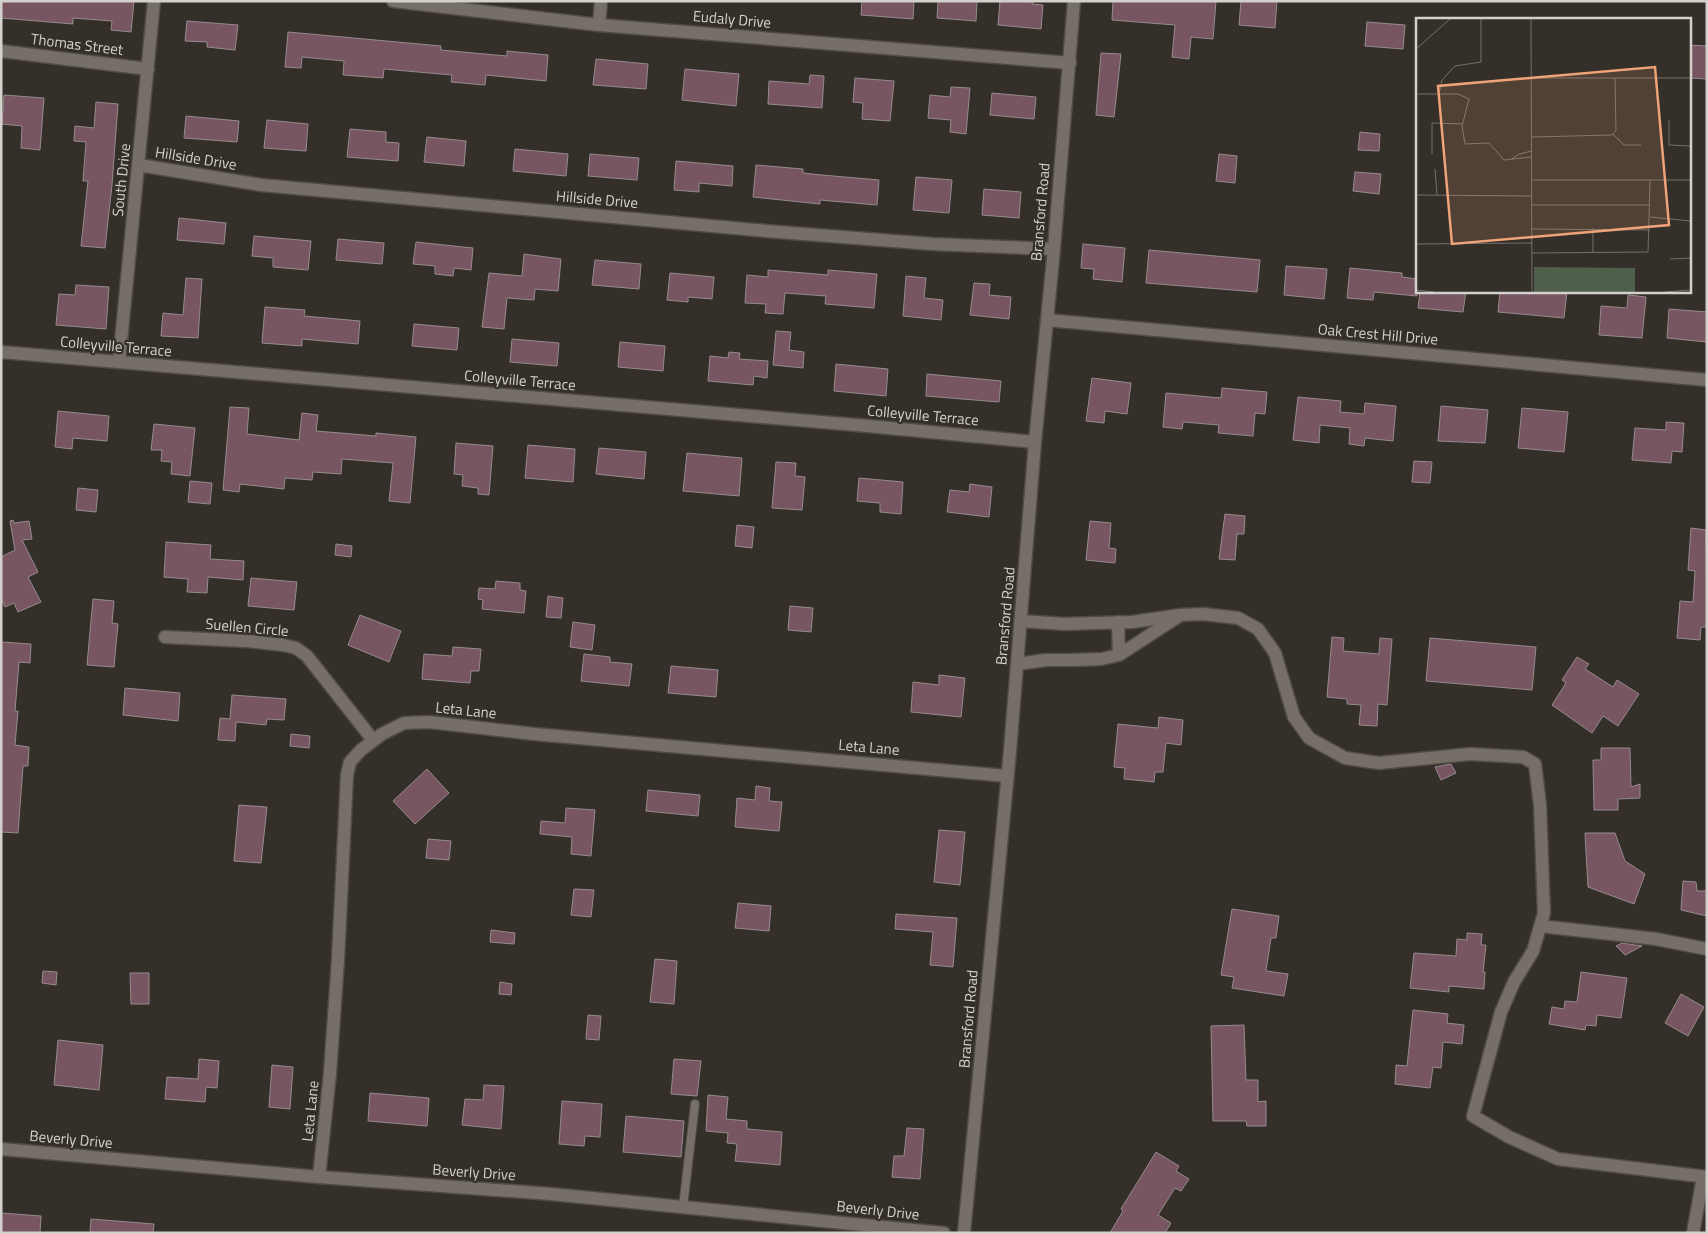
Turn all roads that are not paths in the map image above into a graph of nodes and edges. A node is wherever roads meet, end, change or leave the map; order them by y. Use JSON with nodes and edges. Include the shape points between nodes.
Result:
{"nodes":[{"id":1,"x":154,"y":1,"type":"edge"},
{"id":2,"x":393,"y":1,"type":"edge"},
{"id":3,"x":601,"y":1,"type":"edge"},
{"id":4,"x":1074,"y":1,"type":"edge"},
{"id":5,"x":598,"y":25,"type":"junction"},
{"id":6,"x":1,"y":51,"type":"edge"},
{"id":7,"x":1070,"y":63,"type":"junction"},
{"id":8,"x":148,"y":69,"type":"junction"},
{"id":9,"x":139,"y":165,"type":"junction"},
{"id":10,"x":1054,"y":249,"type":"junction"},
{"id":11,"x":1047,"y":320,"type":"junction"},
{"id":12,"x":1,"y":352,"type":"edge"},
{"id":13,"x":119,"y":362,"type":"junction"},
{"id":14,"x":1707,"y":380,"type":"edge"},
{"id":15,"x":1035,"y":442,"type":"junction"},
{"id":16,"x":1181,"y":615,"type":"junction"},
{"id":17,"x":1021,"y":621,"type":"junction"},
{"id":18,"x":1118,"y":622,"type":"junction"},
{"id":19,"x":165,"y":637,"type":"dead end"},
{"id":20,"x":1119,"y":655,"type":"junction"},
{"id":21,"x":1017,"y":664,"type":"junction"},
{"id":22,"x":373,"y":740,"type":"junction"},
{"id":23,"x":1007,"y":776,"type":"junction"},
{"id":24,"x":1540,"y":926,"type":"junction"},
{"id":25,"x":1707,"y":949,"type":"edge"},
{"id":26,"x":695,"y":1104,"type":"dead end"},
{"id":27,"x":1,"y":1149,"type":"edge"},
{"id":28,"x":319,"y":1177,"type":"junction"},
{"id":29,"x":1705,"y":1177,"type":"edge"},
{"id":30,"x":682,"y":1207,"type":"junction"},
{"id":31,"x":944,"y":1233,"type":"edge"},
{"id":32,"x":964,"y":1233,"type":"edge"},
{"id":33,"x":1693,"y":1233,"type":"edge"}],
"edges":[{"from":1,"to":8,"type":"street","name":"South Drive"},
{"from":2,"to":5,"type":"street","name":"Eudaly Drive"},
{"from":3,"to":5,"type":"street"},
{"from":4,"to":7,"type":"street","name":"Bransford Road"},
{"from":5,"to":7,"type":"street","name":"Eudaly Drive"},
{"from":6,"to":8,"type":"street","name":"Thomas Street"},
{"from":7,"to":10,"type":"street","name":"Bransford Road"},
{"from":8,"to":9,"type":"street","name":"South Drive"},
{"from":9,"to":10,"type":"street","name":"Hillside Drive","via":[[261,185],[766,231],[932,244]]},
{"from":9,"to":13,"type":"street","name":"South Drive"},
{"from":10,"to":11,"type":"street","name":"Bransford Road"},
{"from":11,"to":14,"type":"street","name":"Oak Crest Hill Drive"},
{"from":11,"to":15,"type":"street","name":"Bransford Road"},
{"from":12,"to":13,"type":"street","name":"Colleyville Terrace"},
{"from":13,"to":15,"type":"street","name":"Colleyville Terrace"},
{"from":15,"to":17,"type":"street","name":"Bransford Road"},
{"from":16,"to":18,"type":"street"},
{"from":16,"to":20,"type":"street"},
{"from":16,"to":24,"type":"street","via":[[1238,618],[1258,630],[1275,653],[1294,717],[1309,738],[1345,758],[1379,763],[1470,754],[1523,757],[1534,764],[1540,805],[1544,913]]},
{"from":17,"to":18,"type":"street","via":[[1064,624]]},
{"from":17,"to":21,"type":"street","name":"Bransford Road"},
{"from":18,"to":20,"type":"street"},
{"from":19,"to":22,"type":"street","name":"Suellen Circle","via":[[247,641],[296,648],[307,656]]},
{"from":20,"to":21,"type":"street"},
{"from":21,"to":23,"type":"street","name":"Bransford Road"},
{"from":22,"to":23,"type":"street","name":"Leta Lane","via":[[404,723],[429,722]]},
{"from":22,"to":28,"type":"street","name":"Leta Lane","via":[[350,762],[347,776],[338,960]]},
{"from":23,"to":32,"type":"street","name":"Bransford Road"},
{"from":24,"to":25,"type":"street","via":[[1656,939]]},
{"from":24,"to":29,"type":"street","via":[[1533,951],[1501,1012],[1473,1116],[1558,1159]]},
{"from":26,"to":30,"type":"lane"},
{"from":27,"to":28,"type":"street","name":"Beverly Drive"},
{"from":28,"to":30,"type":"street","name":"Beverly Drive"},
{"from":29,"to":33,"type":"street"},
{"from":30,"to":31,"type":"street","name":"Beverly Drive"}]}
